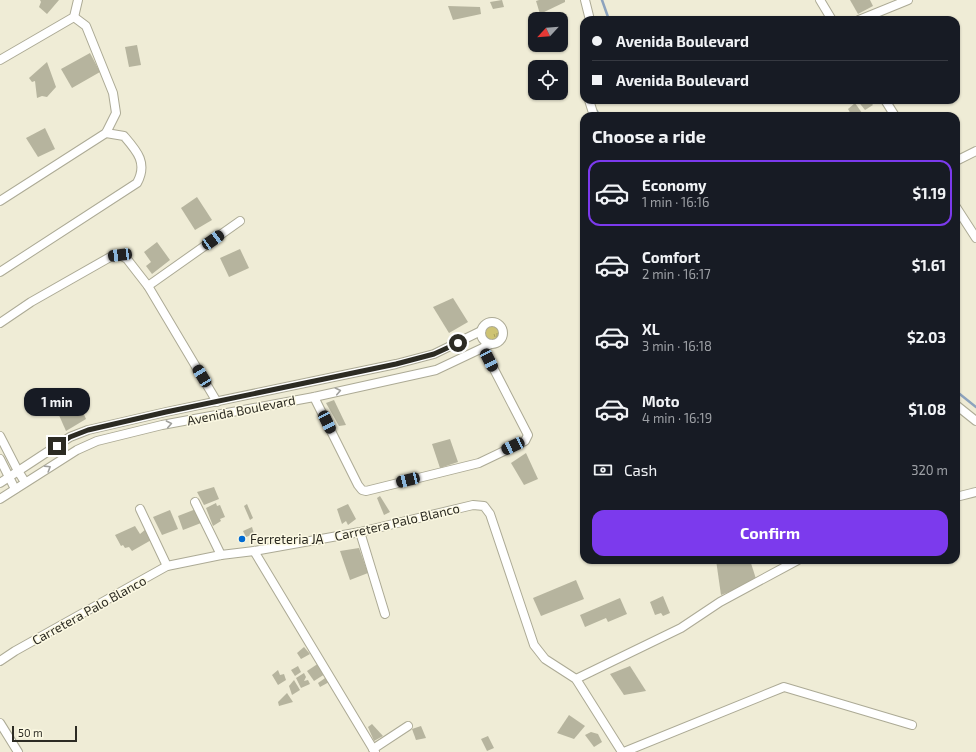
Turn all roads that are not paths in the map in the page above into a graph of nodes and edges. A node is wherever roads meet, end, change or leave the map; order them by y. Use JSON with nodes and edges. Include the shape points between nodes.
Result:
{"nodes":[{"id":1,"x":78,"y":0,"type":"edge"},
{"id":2,"x":585,"y":0,"type":"edge"},
{"id":3,"x":820,"y":0,"type":"edge"},
{"id":4,"x":908,"y":0,"type":"edge"},
{"id":5,"x":589,"y":16,"type":"edge"},
{"id":6,"x":830,"y":16,"type":"edge"},
{"id":7,"x":869,"y":16,"type":"edge"},
{"id":8,"x":74,"y":17,"type":"junction"},
{"id":9,"x":0,"y":60,"type":"edge"},
{"id":10,"x":106,"y":133,"type":"junction"},
{"id":11,"x":976,"y":151,"type":"edge"},
{"id":12,"x":960,"y":159,"type":"edge"},
{"id":13,"x":0,"y":202,"type":"edge"},
{"id":14,"x":960,"y":213,"type":"edge"},
{"id":15,"x":240,"y":221,"type":"dead end"},
{"id":16,"x":976,"y":237,"type":"edge"},
{"id":17,"x":0,"y":272,"type":"edge"},
{"id":18,"x":148,"y":286,"type":"junction"},
{"id":19,"x":0,"y":323,"type":"edge"},
{"id":20,"x":481,"y":332,"type":"junction"},
{"id":21,"x":491,"y":344,"type":"junction"},
{"id":22,"x":483,"y":348,"type":"junction"},
{"id":23,"x":314,"y":397,"type":"junction"},
{"id":24,"x":217,"y":402,"type":"junction"},
{"id":25,"x":960,"y":408,"type":"edge"},
{"id":26,"x":976,"y":421,"type":"edge"},
{"id":27,"x":0,"y":436,"type":"edge"},
{"id":28,"x":0,"y":459,"type":"edge"},
{"id":29,"x":18,"y":471,"type":"junction"},
{"id":30,"x":8,"y":477,"type":"junction"},
{"id":31,"x":25,"y":482,"type":"junction"},
{"id":32,"x":0,"y":483,"type":"edge"},
{"id":33,"x":15,"y":489,"type":"junction"},
{"id":34,"x":976,"y":492,"type":"edge"},
{"id":35,"x":960,"y":496,"type":"edge"},
{"id":36,"x":0,"y":499,"type":"edge"},
{"id":37,"x":195,"y":502,"type":"dead end"},
{"id":38,"x":140,"y":509,"type":"dead end"},
{"id":39,"x":360,"y":532,"type":"junction"},
{"id":40,"x":254,"y":551,"type":"junction"},
{"id":41,"x":221,"y":555,"type":"junction"},
{"id":42,"x":791,"y":564,"type":"edge"},
{"id":43,"x":168,"y":566,"type":"junction"},
{"id":44,"x":385,"y":614,"type":"dead end"},
{"id":45,"x":0,"y":661,"type":"edge"},
{"id":46,"x":576,"y":679,"type":"junction"},
{"id":47,"x":0,"y":723,"type":"edge"},
{"id":48,"x":912,"y":725,"type":"dead end"},
{"id":49,"x":408,"y":726,"type":"dead end"},
{"id":50,"x":374,"y":751,"type":"edge"},
{"id":51,"x":18,"y":752,"type":"edge"},
{"id":52,"x":623,"y":752,"type":"edge"}],
"edges":[{"from":1,"to":8,"type":"street"},
{"from":2,"to":5,"type":"street"},
{"from":3,"to":6,"type":"street"},
{"from":4,"to":7,"type":"street"},
{"from":8,"to":9,"type":"street"},
{"from":8,"to":10,"type":"street","via":[[86,26],[113,93],[116,113]]},
{"from":10,"to":13,"type":"street"},
{"from":10,"to":17,"type":"street","via":[[124,136],[136,149],[141,161],[141,175],[137,183]]},
{"from":11,"to":12,"type":"street"},
{"from":14,"to":16,"type":"street"},
{"from":15,"to":18,"type":"street"},
{"from":18,"to":19,"type":"street","via":[[127,259],[120,255],[112,256],[31,302]]},
{"from":18,"to":24,"type":"street"},
{"from":20,"to":21,"type":"street","via":[[484,341]]},
{"from":20,"to":21,"type":"street","via":[[484,325],[490,322],[500,326],[502,336],[498,342]]},
{"from":20,"to":24,"type":"street","name":"Avenida Boulevard","via":[[434,354]]},
{"from":21,"to":22,"type":"street","name":"Avenida Boulevard"},
{"from":23,"to":22,"type":"street","name":"Avenida Boulevard","one_way":true,"via":[[436,370]]},
{"from":22,"to":23,"type":"street","via":[[528,434],[525,441],[479,462],[362,490]]},
{"from":31,"to":23,"type":"street","name":"Avenida Boulevard","one_way":true,"via":[[77,450],[97,441],[162,425]]},
{"from":24,"to":29,"type":"street","name":"Avenida Boulevard","via":[[88,430],[70,437]]},
{"from":25,"to":26,"type":"street"},
{"from":27,"to":29,"type":"street"},
{"from":28,"to":30,"type":"street"},
{"from":29,"to":30,"type":"street","name":"Avenida Boulevard"},
{"from":29,"to":31,"type":"street"},
{"from":30,"to":32,"type":"street","name":"Avenida Boulevard"},
{"from":30,"to":33,"type":"street"},
{"from":31,"to":33,"type":"street","name":"Avenida Boulevard"},
{"from":33,"to":36,"type":"street","name":"Avenida Boulevard"},
{"from":34,"to":35,"type":"street"},
{"from":37,"to":41,"type":"street"},
{"from":38,"to":43,"type":"street"},
{"from":39,"to":40,"type":"street","name":"Carretera Palo Blanco"},
{"from":39,"to":44,"type":"street"},
{"from":39,"to":46,"type":"street","name":"Carretera Palo Blanco","via":[[473,505],[484,506],[490,514],[534,645],[545,659]]},
{"from":40,"to":41,"type":"street","name":"Carretera Palo Blanco"},
{"from":40,"to":50,"type":"street"},
{"from":41,"to":43,"type":"street","name":"Carretera Palo Blanco"},
{"from":42,"to":46,"type":"street","via":[[720,602],[680,628]]},
{"from":43,"to":45,"type":"street","name":"Carretera Palo Blanco"},
{"from":46,"to":52,"type":"street","name":"Carretera Palo Blanco"},
{"from":47,"to":51,"type":"street"},
{"from":48,"to":52,"type":"street","via":[[784,687]]},
{"from":49,"to":50,"type":"street"}]}
